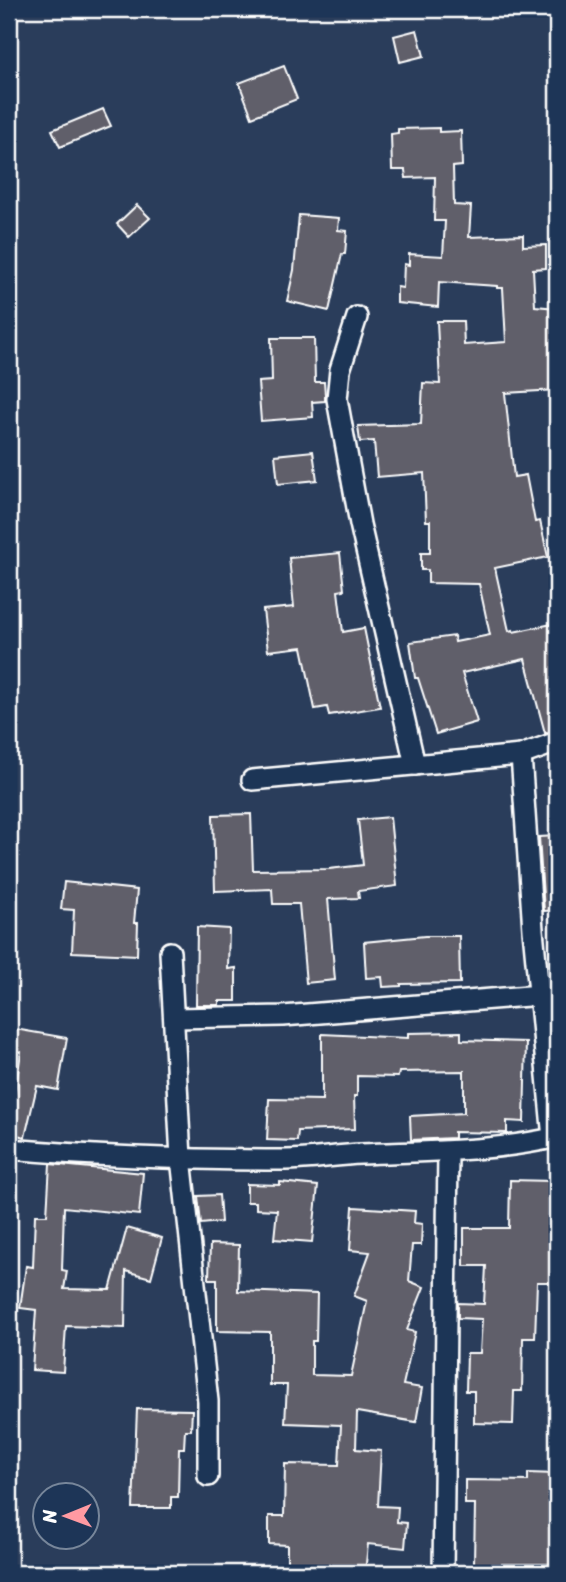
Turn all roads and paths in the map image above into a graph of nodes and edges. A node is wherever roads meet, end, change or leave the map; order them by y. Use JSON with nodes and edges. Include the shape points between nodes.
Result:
{"nodes":[{"id":1,"x":358,"y":317,"type":"dead end"},
{"id":2,"x":557,"y":742,"type":"edge"},
{"id":3,"x":521,"y":755,"type":"junction"},
{"id":4,"x":415,"y":765,"type":"junction"},
{"id":5,"x":253,"y":780,"type":"dead end"},
{"id":6,"x":170,"y":951,"type":"dead end"},
{"id":7,"x":541,"y":995,"type":"junction"},
{"id":8,"x":174,"y":1018,"type":"junction"},
{"id":9,"x":555,"y":1137,"type":"edge"},
{"id":10,"x":9,"y":1149,"type":"edge"},
{"id":11,"x":448,"y":1152,"type":"junction"},
{"id":12,"x":181,"y":1158,"type":"junction"},
{"id":13,"x":208,"y":1476,"type":"dead end"},
{"id":14,"x":443,"y":1573,"type":"edge"}],
"edges":[{"from":1,"to":4,"type":"street","via":[[340,370],[337,399],[360,524]]},
{"from":2,"to":3,"type":"street"},
{"from":3,"to":4,"type":"street"},
{"from":3,"to":7,"type":"street"},
{"from":4,"to":5,"type":"street"},
{"from":6,"to":8,"type":"street"},
{"from":7,"to":8,"type":"street","via":[[283,1016]]},
{"from":7,"to":9,"type":"street"},
{"from":8,"to":12,"type":"street"},
{"from":9,"to":11,"type":"street"},
{"from":10,"to":12,"type":"street"},
{"from":11,"to":12,"type":"street","via":[[289,1160]]},
{"from":11,"to":14,"type":"street"},
{"from":12,"to":13,"type":"street","via":[[208,1401]]}]}
